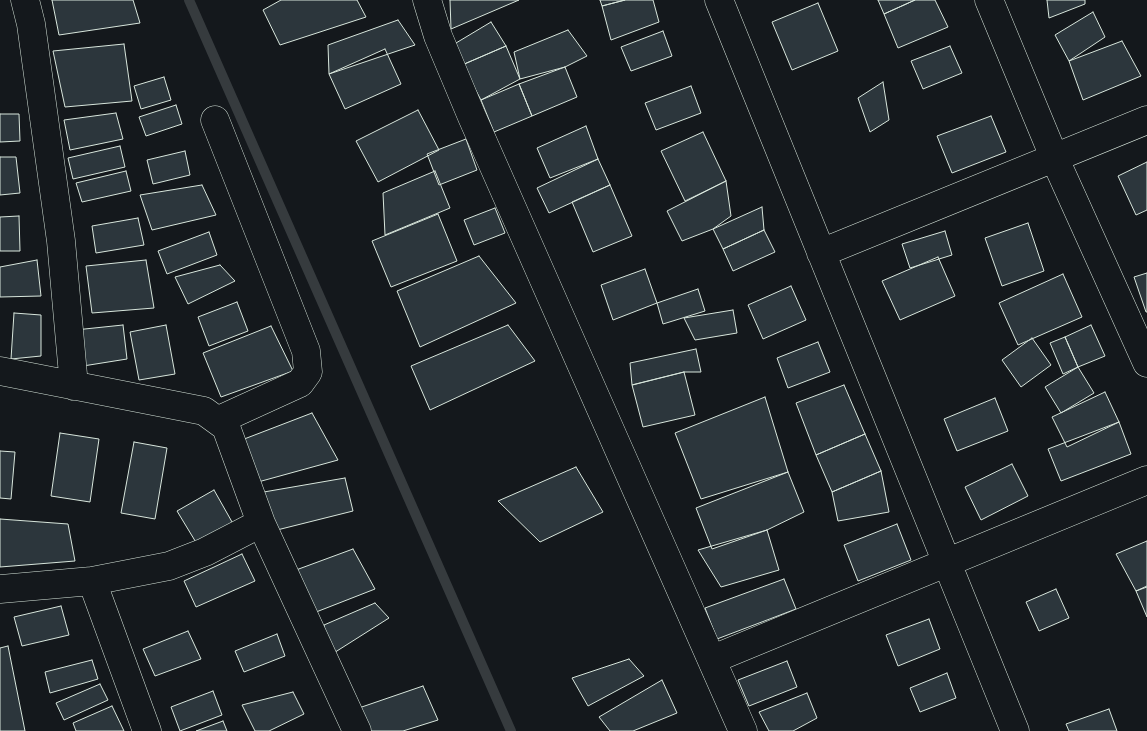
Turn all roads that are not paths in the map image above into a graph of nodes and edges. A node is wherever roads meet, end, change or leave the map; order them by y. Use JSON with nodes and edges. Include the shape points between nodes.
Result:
{"nodes":[{"id":1,"x":24,"y":0,"type":"edge"},
{"id":2,"x":427,"y":0,"type":"edge"},
{"id":3,"x":719,"y":0,"type":"edge"},
{"id":4,"x":989,"y":0,"type":"edge"},
{"id":5,"x":215,"y":120,"type":"dead end"},
{"id":6,"x":1147,"y":120,"type":"edge"},
{"id":7,"x":1054,"y":157,"type":"junction"},
{"id":8,"x":821,"y":254,"type":"junction"},
{"id":9,"x":1147,"y":364,"type":"edge"},
{"id":10,"x":0,"y":371,"type":"edge"},
{"id":11,"x":74,"y":386,"type":"junction"},
{"id":12,"x":219,"y":420,"type":"junction"},
{"id":13,"x":1147,"y":480,"type":"edge"},
{"id":14,"x":261,"y":523,"type":"junction"},
{"id":15,"x":947,"y":564,"type":"junction"},
{"id":16,"x":92,"y":581,"type":"junction"},
{"id":17,"x":0,"y":589,"type":"edge"},
{"id":18,"x":712,"y":659,"type":"junction"},
{"id":19,"x":147,"y":731,"type":"edge"},
{"id":20,"x":357,"y":731,"type":"edge"},
{"id":21,"x":743,"y":731,"type":"edge"},
{"id":22,"x":1015,"y":731,"type":"edge"}],
"edges":[{"from":1,"to":11,"type":"street","via":[[61,241]]},
{"from":2,"to":18,"type":"street","via":[[438,36],[472,118]]},
{"from":3,"to":8,"type":"street"},
{"from":4,"to":7,"type":"street"},
{"from":5,"to":12,"type":"street","via":[[306,351],[308,372],[300,383]]},
{"from":6,"to":7,"type":"street"},
{"from":7,"to":8,"type":"street"},
{"from":7,"to":9,"type":"street"},
{"from":8,"to":15,"type":"street"},
{"from":10,"to":11,"type":"street"},
{"from":11,"to":12,"type":"street","via":[[204,411]]},
{"from":12,"to":14,"type":"street","via":[[226,427]]},
{"from":13,"to":15,"type":"street"},
{"from":14,"to":16,"type":"street","via":[[205,552],[169,566]]},
{"from":14,"to":20,"type":"street"},
{"from":15,"to":18,"type":"street"},
{"from":15,"to":22,"type":"street"},
{"from":16,"to":17,"type":"street"},
{"from":16,"to":19,"type":"street"},
{"from":18,"to":21,"type":"street"}]}
